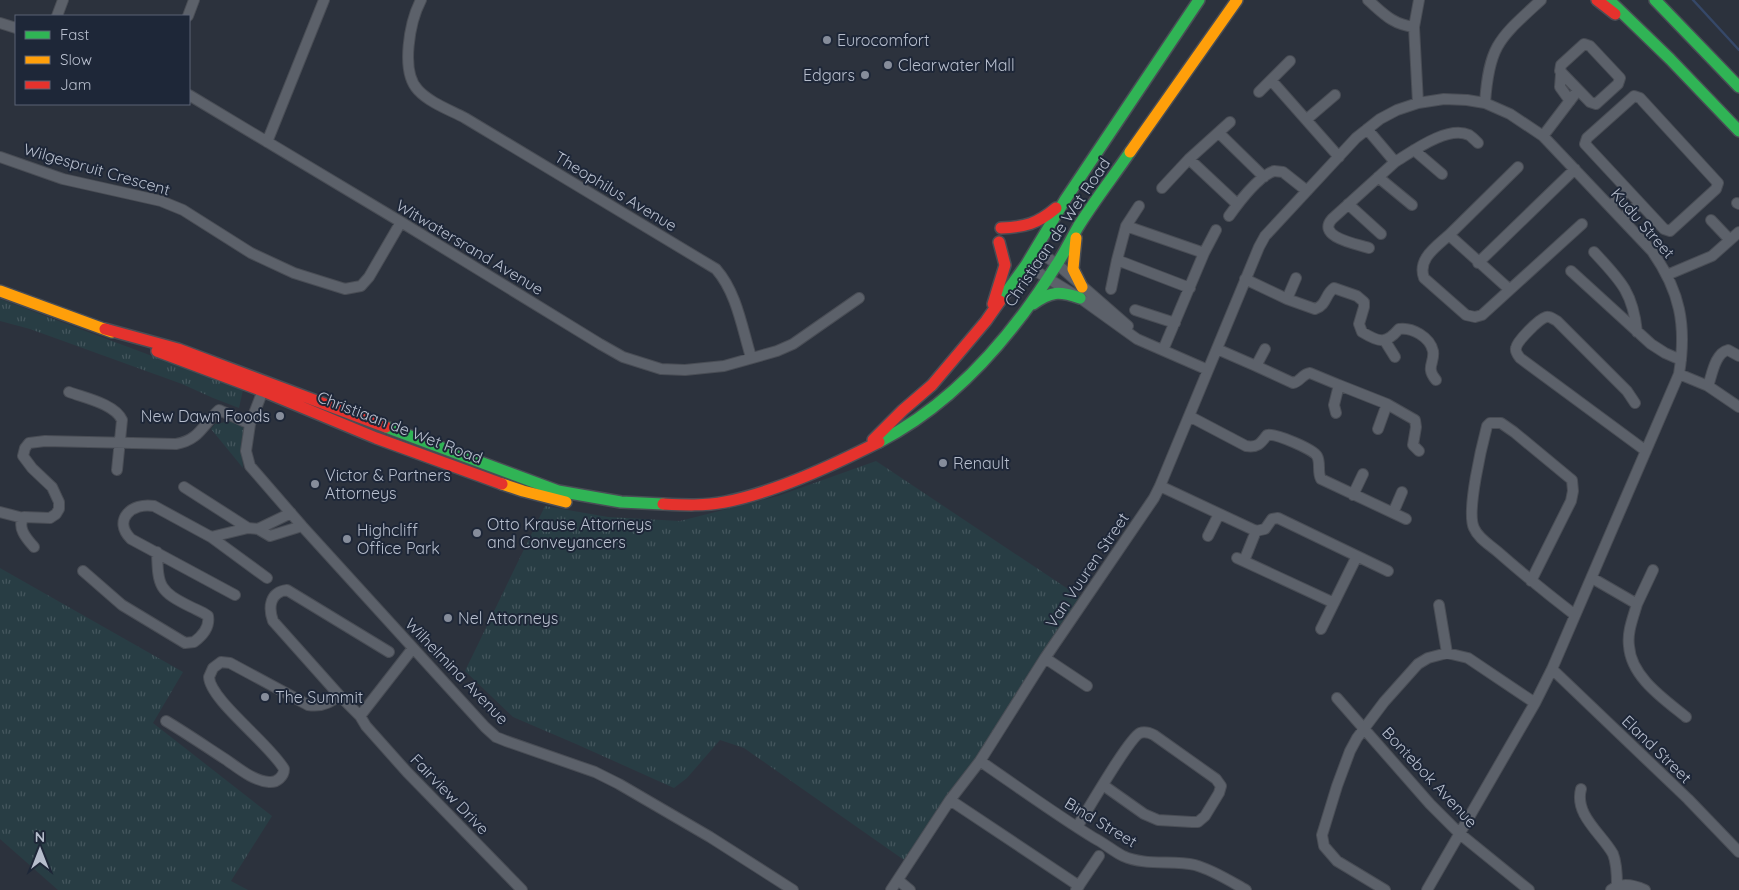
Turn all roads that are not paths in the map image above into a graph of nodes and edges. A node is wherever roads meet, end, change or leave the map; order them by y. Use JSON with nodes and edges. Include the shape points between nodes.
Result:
{"nodes":[{"id":1,"x":63,"y":0,"type":"edge"},
{"id":2,"x":194,"y":0,"type":"edge"},
{"id":3,"x":324,"y":0,"type":"edge"},
{"id":4,"x":421,"y":0,"type":"edge"},
{"id":5,"x":1199,"y":0,"type":"edge"},
{"id":6,"x":1238,"y":0,"type":"edge"},
{"id":7,"x":1368,"y":0,"type":"edge"},
{"id":8,"x":1419,"y":0,"type":"edge"},
{"id":9,"x":1542,"y":0,"type":"edge"},
{"id":10,"x":1597,"y":0,"type":"edge"},
{"id":11,"x":1609,"y":0,"type":"edge"},
{"id":12,"x":1655,"y":0,"type":"edge"},
{"id":13,"x":57,"y":15,"type":"edge"},
{"id":14,"x":188,"y":15,"type":"edge"},
{"id":15,"x":0,"y":23,"type":"edge"},
{"id":16,"x":1414,"y":27,"type":"junction"},
{"id":17,"x":15,"y":28,"type":"edge"},
{"id":18,"x":1670,"y":59,"type":"junction"},
{"id":19,"x":1290,"y":61,"type":"dead end"},
{"id":20,"x":1561,"y":74,"type":"junction"},
{"id":21,"x":1271,"y":80,"type":"junction"},
{"id":22,"x":1739,"y":88,"type":"edge"},
{"id":23,"x":1578,"y":90,"type":"junction"},
{"id":24,"x":1259,"y":92,"type":"dead end"},
{"id":25,"x":1335,"y":95,"type":"dead end"},
{"id":26,"x":190,"y":96,"type":"edge"},
{"id":27,"x":1570,"y":101,"type":"junction"},
{"id":28,"x":1418,"y":103,"type":"junction"},
{"id":29,"x":1485,"y":103,"type":"junction"},
{"id":30,"x":1307,"y":119,"type":"junction"},
{"id":31,"x":1230,"y":122,"type":"dead end"},
{"id":32,"x":1367,"y":129,"type":"junction"},
{"id":33,"x":1739,"y":131,"type":"edge"},
{"id":34,"x":1218,"y":133,"type":"junction"},
{"id":35,"x":1543,"y":136,"type":"junction"},
{"id":36,"x":267,"y":142,"type":"junction"},
{"id":37,"x":1478,"y":143,"type":"dead end"},
{"id":38,"x":1414,"y":150,"type":"junction"},
{"id":39,"x":0,"y":157,"type":"edge"},
{"id":40,"x":1339,"y":158,"type":"junction"},
{"id":41,"x":1189,"y":159,"type":"junction"},
{"id":42,"x":1395,"y":162,"type":"junction"},
{"id":43,"x":1518,"y":167,"type":"dead end"},
{"id":44,"x":1574,"y":169,"type":"junction"},
{"id":45,"x":1442,"y":174,"type":"dead end"},
{"id":46,"x":1264,"y":177,"type":"junction"},
{"id":47,"x":1378,"y":177,"type":"junction"},
{"id":48,"x":1162,"y":188,"type":"dead end"},
{"id":49,"x":1307,"y":191,"type":"junction"},
{"id":50,"x":1628,"y":191,"type":"junction"},
{"id":51,"x":1065,"y":200,"type":"junction"},
{"id":52,"x":1238,"y":204,"type":"junction"},
{"id":53,"x":1348,"y":204,"type":"junction"},
{"id":54,"x":1640,"y":204,"type":"junction"},
{"id":55,"x":1412,"y":205,"type":"dead end"},
{"id":56,"x":1139,"y":206,"type":"dead end"},
{"id":57,"x":1610,"y":206,"type":"junction"},
{"id":58,"x":1229,"y":216,"type":"dead end"},
{"id":59,"x":1622,"y":218,"type":"junction"},
{"id":60,"x":1711,"y":220,"type":"dead end"},
{"id":61,"x":401,"y":222,"type":"junction"},
{"id":62,"x":1582,"y":224,"type":"dead end"},
{"id":63,"x":1126,"y":226,"type":"junction"},
{"id":64,"x":1078,"y":227,"type":"junction"},
{"id":65,"x":1001,"y":228,"type":"dead end"},
{"id":66,"x":1216,"y":230,"type":"dead end"},
{"id":67,"x":1739,"y":232,"type":"edge"},
{"id":68,"x":1381,"y":234,"type":"dead end"},
{"id":69,"x":1449,"y":235,"type":"junction"},
{"id":70,"x":1730,"y":240,"type":"junction"},
{"id":71,"x":999,"y":242,"type":"dead end"},
{"id":72,"x":1262,"y":242,"type":"joint"},
{"id":73,"x":1369,"y":248,"type":"dead end"},
{"id":74,"x":1036,"y":250,"type":"junction"},
{"id":75,"x":1594,"y":252,"type":"dead end"},
{"id":76,"x":1204,"y":253,"type":"junction"},
{"id":77,"x":1117,"y":260,"type":"junction"},
{"id":78,"x":1478,"y":263,"type":"junction"},
{"id":79,"x":1057,"y":264,"type":"junction"},
{"id":80,"x":1026,"y":265,"type":"junction"},
{"id":81,"x":1571,"y":271,"type":"dead end"},
{"id":82,"x":1668,"y":275,"type":"junction"},
{"id":83,"x":1048,"y":277,"type":"junction"},
{"id":84,"x":1296,"y":278,"type":"dead end"},
{"id":85,"x":1246,"y":279,"type":"junction"},
{"id":86,"x":1190,"y":288,"type":"junction"},
{"id":87,"x":1111,"y":289,"type":"dead end"},
{"id":88,"x":1509,"y":289,"type":"junction"},
{"id":89,"x":0,"y":291,"type":"edge"},
{"id":90,"x":1081,"y":293,"type":"junction"},
{"id":91,"x":859,"y":298,"type":"dead end"},
{"id":92,"x":1287,"y":299,"type":"junction"},
{"id":93,"x":1025,"y":310,"type":"junction"},
{"id":94,"x":1135,"y":310,"type":"dead end"},
{"id":95,"x":986,"y":321,"type":"junction"},
{"id":96,"x":1175,"y":323,"type":"junction"},
{"id":97,"x":1637,"y":332,"type":"junction"},
{"id":98,"x":1385,"y":341,"type":"junction"},
{"id":99,"x":1216,"y":349,"type":"junction"},
{"id":100,"x":1265,"y":349,"type":"dead end"},
{"id":101,"x":1163,"y":350,"type":"junction"},
{"id":102,"x":1739,"y":356,"type":"edge"},
{"id":103,"x":1395,"y":357,"type":"dead end"},
{"id":104,"x":751,"y":358,"type":"junction"},
{"id":105,"x":1681,"y":360,"type":"junction"},
{"id":106,"x":1256,"y":366,"type":"junction"},
{"id":107,"x":1208,"y":370,"type":"junction"},
{"id":108,"x":1678,"y":374,"type":"junction"},
{"id":109,"x":1436,"y":380,"type":"dead end"},
{"id":110,"x":1339,"y":385,"type":"junction"},
{"id":111,"x":1708,"y":386,"type":"junction"},
{"id":112,"x":265,"y":387,"type":"junction"},
{"id":113,"x":69,"y":392,"type":"dead end"},
{"id":114,"x":1635,"y":403,"type":"dead end"},
{"id":115,"x":1387,"y":404,"type":"junction"},
{"id":116,"x":1739,"y":406,"type":"edge"},
{"id":117,"x":1336,"y":413,"type":"dead end"},
{"id":118,"x":1189,"y":416,"type":"junction"},
{"id":119,"x":250,"y":424,"type":"junction"},
{"id":120,"x":1378,"y":429,"type":"dead end"},
{"id":121,"x":119,"y":443,"type":"junction"},
{"id":122,"x":868,"y":446,"type":"junction"},
{"id":123,"x":1419,"y":451,"type":"dead end"},
{"id":124,"x":1646,"y":451,"type":"junction"},
{"id":125,"x":117,"y":470,"type":"dead end"},
{"id":126,"x":1363,"y":474,"type":"dead end"},
{"id":127,"x":1160,"y":486,"type":"junction"},
{"id":128,"x":184,"y":487,"type":"dead end"},
{"id":129,"x":1402,"y":492,"type":"dead end"},
{"id":130,"x":1353,"y":495,"type":"junction"},
{"id":131,"x":0,"y":512,"type":"edge"},
{"id":132,"x":291,"y":513,"type":"junction"},
{"id":133,"x":1393,"y":513,"type":"junction"},
{"id":134,"x":1219,"y":514,"type":"junction"},
{"id":135,"x":23,"y":518,"type":"junction"},
{"id":136,"x":1406,"y":519,"type":"dead end"},
{"id":137,"x":302,"y":526,"type":"junction"},
{"id":138,"x":253,"y":528,"type":"junction"},
{"id":139,"x":1256,"y":531,"type":"junction"},
{"id":140,"x":1208,"y":536,"type":"dead end"},
{"id":141,"x":211,"y":538,"type":"junction"},
{"id":142,"x":34,"y":547,"type":"dead end"},
{"id":143,"x":157,"y":552,"type":"junction"},
{"id":144,"x":1357,"y":556,"type":"junction"},
{"id":145,"x":1654,"y":570,"type":"dead end"},
{"id":146,"x":83,"y":571,"type":"dead end"},
{"id":147,"x":1388,"y":571,"type":"dead end"},
{"id":148,"x":267,"y":578,"type":"dead end"},
{"id":149,"x":1592,"y":578,"type":"junction"},
{"id":150,"x":1531,"y":581,"type":"junction"},
{"id":151,"x":235,"y":595,"type":"dead end"},
{"id":152,"x":1334,"y":603,"type":"junction"},
{"id":153,"x":1637,"y":604,"type":"junction"},
{"id":154,"x":1439,"y":605,"type":"dead end"},
{"id":155,"x":1575,"y":615,"type":"junction"},
{"id":156,"x":1321,"y":629,"type":"dead end"},
{"id":157,"x":413,"y":648,"type":"junction"},
{"id":158,"x":389,"y":652,"type":"dead end"},
{"id":159,"x":1447,"y":653,"type":"junction"},
{"id":160,"x":1045,"y":658,"type":"junction"},
{"id":161,"x":1552,"y":669,"type":"junction"},
{"id":162,"x":1086,"y":686,"type":"dead end"},
{"id":163,"x":338,"y":695,"type":"junction"},
{"id":164,"x":1337,"y":698,"type":"dead end"},
{"id":165,"x":1535,"y":703,"type":"junction"},
{"id":166,"x":360,"y":716,"type":"junction"},
{"id":167,"x":1686,"y":717,"type":"dead end"},
{"id":168,"x":166,"y":721,"type":"dead end"},
{"id":169,"x":1365,"y":729,"type":"junction"},
{"id":170,"x":980,"y":761,"type":"junction"},
{"id":171,"x":1103,"y":785,"type":"junction"},
{"id":172,"x":1581,"y":789,"type":"dead end"},
{"id":173,"x":950,"y":800,"type":"junction"},
{"id":174,"x":1077,"y":827,"type":"junction"},
{"id":175,"x":1460,"y":834,"type":"junction"},
{"id":176,"x":1739,"y":852,"type":"edge"},
{"id":177,"x":1099,"y":856,"type":"dead end"},
{"id":178,"x":898,"y":880,"type":"junction"},
{"id":179,"x":1078,"y":888,"type":"edge"},
{"id":180,"x":1523,"y":888,"type":"edge"},
{"id":181,"x":1614,"y":888,"type":"edge"},
{"id":182,"x":522,"y":890,"type":"edge"},
{"id":183,"x":793,"y":890,"type":"edge"},
{"id":184,"x":891,"y":890,"type":"edge"},
{"id":185,"x":910,"y":890,"type":"edge"},
{"id":186,"x":1246,"y":890,"type":"edge"},
{"id":187,"x":1385,"y":890,"type":"edge"},
{"id":188,"x":1427,"y":890,"type":"edge"},
{"id":189,"x":1645,"y":890,"type":"edge"}],
"edges":[{"from":1,"to":13,"type":"street"},
{"from":2,"to":14,"type":"street"},
{"from":3,"to":36,"type":"street"},
{"from":4,"to":104,"type":"street","name":"Theophilus Avenue","via":[[412,22],[408,57],[410,74],[418,90],[716,269],[725,279],[733,297]]},
{"from":5,"to":51,"type":"main road","name":"Christiaan de Wet Road"},
{"from":6,"to":64,"type":"main road","name":"Christiaan de Wet Road"},
{"from":7,"to":16,"type":"street","via":[[1392,21]]},
{"from":8,"to":16,"type":"street"},
{"from":9,"to":29,"type":"street","via":[[1512,26],[1494,52]]},
{"from":10,"to":18,"type":"main road"},
{"from":11,"to":18,"type":"main road"},
{"from":12,"to":22,"type":"main road"},
{"from":15,"to":17,"type":"street"},
{"from":16,"to":28,"type":"street"},
{"from":18,"to":33,"type":"main road"},
{"from":19,"to":21,"type":"street"},
{"from":20,"to":23,"type":"street"},
{"from":20,"to":23,"type":"street","via":[[1560,67],[1587,44],[1620,78],[1618,84],[1596,104]]},
{"from":20,"to":27,"type":"street","via":[[1560,87]]},
{"from":21,"to":24,"type":"street"},
{"from":21,"to":30,"type":"street"},
{"from":23,"to":27,"type":"street"},
{"from":25,"to":30,"type":"street"},
{"from":26,"to":36,"type":"street","name":"Witwatersrand Avenue"},
{"from":27,"to":35,"type":"street"},
{"from":28,"to":29,"type":"street","name":"Kudu Street","via":[[1444,99]]},
{"from":28,"to":32,"type":"street","name":"Kudu Street","via":[[1380,118]]},
{"from":29,"to":35,"type":"street","name":"Kudu Street","via":[[1510,114]]},
{"from":30,"to":40,"type":"street"},
{"from":31,"to":34,"type":"street"},
{"from":32,"to":40,"type":"street","name":"Kudu Street"},
{"from":32,"to":42,"type":"street"},
{"from":34,"to":41,"type":"street"},
{"from":34,"to":46,"type":"street"},
{"from":35,"to":44,"type":"street","name":"Kudu Street"},
{"from":36,"to":61,"type":"street","name":"Witwatersrand Avenue"},
{"from":37,"to":38,"type":"street","via":[[1471,136],[1450,133]]},
{"from":38,"to":42,"type":"street"},
{"from":38,"to":45,"type":"street"},
{"from":39,"to":61,"type":"street","name":"Wilgespruit Crescent","via":[[63,179],[161,201],[183,210],[251,253],[294,273],[345,289],[361,286],[369,277]]},
{"from":40,"to":49,"type":"street","name":"Kudu Street"},
{"from":41,"to":48,"type":"street"},
{"from":41,"to":52,"type":"street"},
{"from":42,"to":47,"type":"street"},
{"from":43,"to":69,"type":"street"},
{"from":44,"to":57,"type":"street","name":"Kudu Street"},
{"from":44,"to":78,"type":"street"},
{"from":46,"to":49,"type":"street","via":[[1274,171],[1283,172]]},
{"from":46,"to":52,"type":"street"},
{"from":47,"to":53,"type":"street"},
{"from":47,"to":55,"type":"street"},
{"from":49,"to":72,"type":"street","name":"Kudu Street"},
{"from":50,"to":54,"type":"street"},
{"from":50,"to":54,"type":"street","via":[[1587,147],[1586,141],[1637,96],[1718,183],[1716,189],[1670,231],[1664,229]]},
{"from":50,"to":57,"type":"street"},
{"from":51,"to":65,"type":"main road","via":[[1036,223]]},
{"from":51,"to":74,"type":"main road","name":"Christiaan de Wet Road"},
{"from":52,"to":58,"type":"street"},
{"from":53,"to":68,"type":"street"},
{"from":53,"to":73,"type":"street","via":[[1330,222],[1329,231],[1334,236]]},
{"from":54,"to":59,"type":"street"},
{"from":56,"to":63,"type":"street"},
{"from":57,"to":59,"type":"street","name":"Kudu Street"},
{"from":59,"to":82,"type":"street","name":"Kudu Street","via":[[1652,251]]},
{"from":60,"to":70,"type":"street"},
{"from":61,"to":104,"type":"street","name":"Witwatersrand Avenue","via":[[623,357],[661,369],[685,370],[724,366]]},
{"from":62,"to":88,"type":"street"},
{"from":63,"to":76,"type":"street"},
{"from":63,"to":77,"type":"street"},
{"from":64,"to":79,"type":"main road","name":"Christiaan de Wet Road"},
{"from":64,"to":90,"type":"main road","via":[[1073,270]]},
{"from":66,"to":76,"type":"street"},
{"from":67,"to":70,"type":"street"},
{"from":69,"to":78,"type":"street"},
{"from":69,"to":88,"type":"street","via":[[1426,257],[1421,272],[1424,278],[1472,317],[1482,315]]},
{"from":70,"to":82,"type":"street","via":[[1707,259]]},
{"from":71,"to":95,"type":"main road","via":[[1005,265]]},
{"from":72,"to":85,"type":"street","name":"Van Vuuren Street"},
{"from":74,"to":79,"type":"street"},
{"from":74,"to":80,"type":"main road","name":"Christiaan de Wet Road"},
{"from":75,"to":97,"type":"street","via":[[1622,283],[1635,314]]},
{"from":76,"to":86,"type":"street"},
{"from":77,"to":86,"type":"street"},
{"from":77,"to":87,"type":"street"},
{"from":78,"to":88,"type":"street"},
{"from":79,"to":83,"type":"main road","name":"Christiaan de Wet Road"},
{"from":79,"to":90,"type":"street"},
{"from":80,"to":83,"type":"street"},
{"from":80,"to":95,"type":"main road","name":"Christiaan de Wet Road"},
{"from":81,"to":97,"type":"street"},
{"from":82,"to":105,"type":"street","name":"Kudu Street","via":[[1682,323]]},
{"from":83,"to":90,"type":"street"},
{"from":83,"to":93,"type":"main road","name":"Christiaan de Wet Road"},
{"from":84,"to":92,"type":"street"},
{"from":85,"to":92,"type":"street"},
{"from":85,"to":99,"type":"street","name":"Van Vuuren Street"},
{"from":86,"to":96,"type":"street"},
{"from":89,"to":112,"type":"main road","name":"Christiaan de Wet Road","via":[[105,329],[178,349]]},
{"from":90,"to":93,"type":"main road","via":[[1050,293]]},
{"from":90,"to":101,"type":"street","via":[[1125,332]]},
{"from":91,"to":104,"type":"street","name":"Witwatersrand Avenue","via":[[794,344]]},
{"from":92,"to":98,"type":"street","via":[[1315,309],[1324,304],[1334,288],[1357,296],[1364,302],[1360,328],[1368,335]]},
{"from":93,"to":122,"type":"main road","name":"Christiaan de Wet Road","via":[[1001,343],[946,397],[897,431]]},
{"from":94,"to":96,"type":"street"},
{"from":95,"to":122,"type":"main road","name":"Christiaan de Wet Road","via":[[932,385]]},
{"from":96,"to":101,"type":"street"},
{"from":97,"to":105,"type":"street","via":[[1664,353]]},
{"from":98,"to":103,"type":"street"},
{"from":98,"to":109,"type":"street","via":[[1399,329],[1420,334],[1433,350],[1430,371]]},
{"from":99,"to":106,"type":"street"},
{"from":99,"to":107,"type":"street","name":"Van Vuuren Street"},
{"from":100,"to":106,"type":"street"},
{"from":101,"to":107,"type":"street"},
{"from":102,"to":111,"type":"street","via":[[1723,351]]},
{"from":105,"to":108,"type":"street","name":"Kudu Street"},
{"from":106,"to":110,"type":"street","via":[[1293,383],[1310,373]]},
{"from":107,"to":118,"type":"street","name":"Van Vuuren Street"},
{"from":108,"to":111,"type":"street"},
{"from":108,"to":124,"type":"street","name":"Kudu Street"},
{"from":110,"to":115,"type":"street"},
{"from":110,"to":117,"type":"street","via":[[1334,405]]},
{"from":111,"to":116,"type":"street"},
{"from":112,"to":119,"type":"street","name":"Wilhelmina Avenue"},
{"from":112,"to":122,"type":"main road","name":"Christiaan de Wet Road","via":[[558,491],[621,502],[694,505],[743,498],[812,474]]},
{"from":113,"to":121,"type":"street","via":[[119,414],[122,420]]},
{"from":114,"to":124,"type":"street","via":[[1623,386],[1551,317],[1538,321],[1516,345],[1515,351],[1520,358]]},
{"from":115,"to":120,"type":"street"},
{"from":115,"to":123,"type":"street","via":[[1415,420],[1413,445]]},
{"from":118,"to":127,"type":"street","name":"Van Vuuren Street"},
{"from":118,"to":130,"type":"street","via":[[1246,446],[1256,446],[1270,434],[1284,438],[1314,453],[1321,479]]},
{"from":119,"to":121,"type":"street","via":[[219,410],[194,438],[186,442]]},
{"from":119,"to":132,"type":"street","name":"Wilhelmina Avenue","via":[[246,451],[250,466]]},
{"from":121,"to":125,"type":"street"},
{"from":121,"to":135,"type":"street","via":[[45,440],[29,443],[23,456],[52,487],[60,509],[50,518]]},
{"from":124,"to":149,"type":"street","name":"Kudu Street"},
{"from":126,"to":130,"type":"street"},
{"from":127,"to":134,"type":"street"},
{"from":127,"to":160,"type":"street","name":"Van Vuuren Street"},
{"from":128,"to":138,"type":"street"},
{"from":129,"to":133,"type":"street"},
{"from":130,"to":133,"type":"street"},
{"from":131,"to":135,"type":"street"},
{"from":132,"to":137,"type":"street","name":"Wilhelmina Avenue"},
{"from":132,"to":138,"type":"street"},
{"from":133,"to":136,"type":"street"},
{"from":134,"to":139,"type":"street"},
{"from":134,"to":140,"type":"street"},
{"from":135,"to":142,"type":"street","via":[[21,526]]},
{"from":137,"to":138,"type":"street","via":[[270,536]]},
{"from":137,"to":157,"type":"street","name":"Wilhelmina Avenue"},
{"from":138,"to":141,"type":"street"},
{"from":139,"to":144,"type":"street","via":[[1278,518]]},
{"from":139,"to":152,"type":"street","via":[[1240,560]]},
{"from":141,"to":143,"type":"street","via":[[154,506],[137,506],[125,517],[126,534]]},
{"from":141,"to":148,"type":"street"},
{"from":143,"to":146,"type":"street","via":[[158,579],[165,592],[208,616],[206,628],[194,642],[186,643],[122,605]]},
{"from":143,"to":151,"type":"street"},
{"from":144,"to":147,"type":"street"},
{"from":144,"to":152,"type":"street"},
{"from":145,"to":153,"type":"street"},
{"from":149,"to":153,"type":"street"},
{"from":149,"to":155,"type":"street","name":"Kudu Street"},
{"from":150,"to":150,"type":"street","via":[[1482,538],[1471,517],[1490,423],[1501,423],[1514,432],[1574,485],[1571,501]]},
{"from":150,"to":155,"type":"street"},
{"from":152,"to":156,"type":"street"},
{"from":153,"to":167,"type":"street","via":[[1629,633],[1631,658],[1640,676]]},
{"from":154,"to":159,"type":"street"},
{"from":155,"to":161,"type":"street","name":"Kudu Street"},
{"from":157,"to":166,"type":"street"},
{"from":157,"to":183,"type":"street","name":"Wilhelmina Avenue","via":[[496,737],[595,772],[619,784]]},
{"from":158,"to":163,"type":"street","name":"Fairview Drive","via":[[295,594],[287,590],[276,595],[270,604],[273,621]]},
{"from":159,"to":165,"type":"street","via":[[1468,658]]},
{"from":159,"to":169,"type":"street","via":[[1418,664]]},
{"from":160,"to":162,"type":"street"},
{"from":160,"to":170,"type":"street","name":"Van Vuuren Street"},
{"from":161,"to":165,"type":"street","name":"Kudu Street"},
{"from":161,"to":176,"type":"street","name":"Eland Street"},
{"from":163,"to":166,"type":"street","name":"Fairview Drive"},
{"from":163,"to":168,"type":"street","via":[[327,703],[308,705],[230,663],[221,662],[213,668],[209,677],[213,690],[264,743],[284,769],[281,777],[270,783],[239,768]]},
{"from":164,"to":169,"type":"street","name":"Bontebok Avenue"},
{"from":165,"to":175,"type":"street","name":"Kudu Street"},
{"from":166,"to":182,"type":"street","name":"Fairview Drive","via":[[407,772]]},
{"from":169,"to":175,"type":"street","name":"Bontebok Avenue"},
{"from":169,"to":187,"type":"street","via":[[1350,751],[1322,835],[1324,846],[1337,861]]},
{"from":170,"to":173,"type":"street","name":"Van Vuuren Street"},
{"from":170,"to":174,"type":"street","name":"Bind Street"},
{"from":171,"to":171,"type":"street","via":[[1135,737],[1146,732],[1216,779],[1221,786],[1205,816],[1198,822],[1192,822],[1158,820]]},
{"from":171,"to":174,"type":"street"},
{"from":172,"to":181,"type":"street","via":[[1579,802],[1616,863]]},
{"from":173,"to":178,"type":"street","name":"Van Vuuren Street"},
{"from":173,"to":179,"type":"street"},
{"from":174,"to":186,"type":"street","name":"Bind Street","via":[[1123,856],[1150,862],[1195,865]]},
{"from":175,"to":180,"type":"street","name":"Bontebok Avenue"},
{"from":175,"to":188,"type":"street","name":"Kudu Street"},
{"from":177,"to":179,"type":"street"},
{"from":178,"to":184,"type":"street","name":"Van Vuuren Street"},
{"from":178,"to":185,"type":"street"},
{"from":181,"to":189,"type":"street","via":[[1637,886]]}]}
